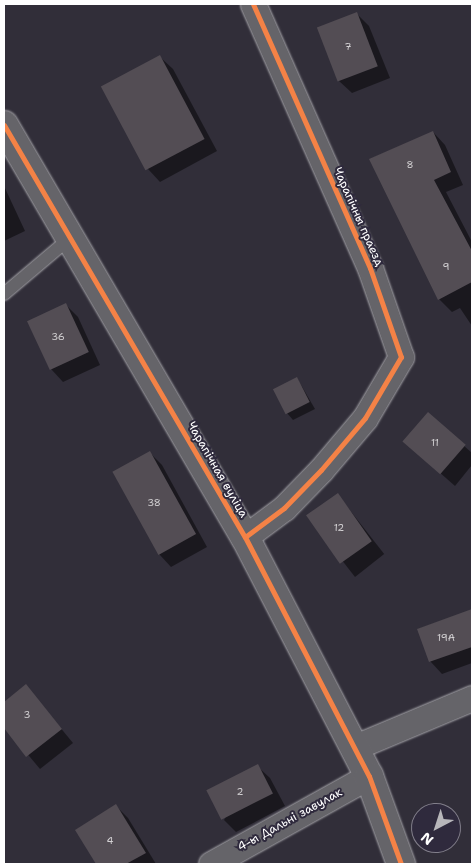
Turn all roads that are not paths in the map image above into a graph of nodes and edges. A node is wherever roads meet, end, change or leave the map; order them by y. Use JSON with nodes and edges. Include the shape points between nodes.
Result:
{"nodes":[{"id":1,"x":253,"y":4,"type":"edge"},
{"id":2,"x":4,"y":125,"type":"edge"},
{"id":3,"x":70,"y":238,"type":"junction"},
{"id":4,"x":4,"y":294,"type":"edge"},
{"id":5,"x":245,"y":537,"type":"junction"},
{"id":6,"x":472,"y":698,"type":"edge"},
{"id":7,"x":353,"y":748,"type":"junction"},
{"id":8,"x":369,"y":776,"type":"junction"},
{"id":9,"x":211,"y":864,"type":"edge"},
{"id":10,"x":401,"y":864,"type":"edge"}],
"edges":[{"from":1,"to":5,"type":"street","name":"Чарапічны праезд","via":[[370,268],[401,357],[365,418],[321,470],[284,508]]},
{"from":2,"to":3,"type":"street","name":"Чарапічная вуліца"},
{"from":3,"to":4,"type":"lane"},
{"from":3,"to":5,"type":"street","name":"Чарапічная вуліца"},
{"from":5,"to":7,"type":"street","name":"Чарапічная вуліца"},
{"from":6,"to":7,"type":"street"},
{"from":7,"to":8,"type":"street","name":"Чарапічная вуліца"},
{"from":8,"to":9,"type":"street","name":"4-ы Дальні завулак"},
{"from":8,"to":10,"type":"street","name":"Чарапічная вуліца"}]}
